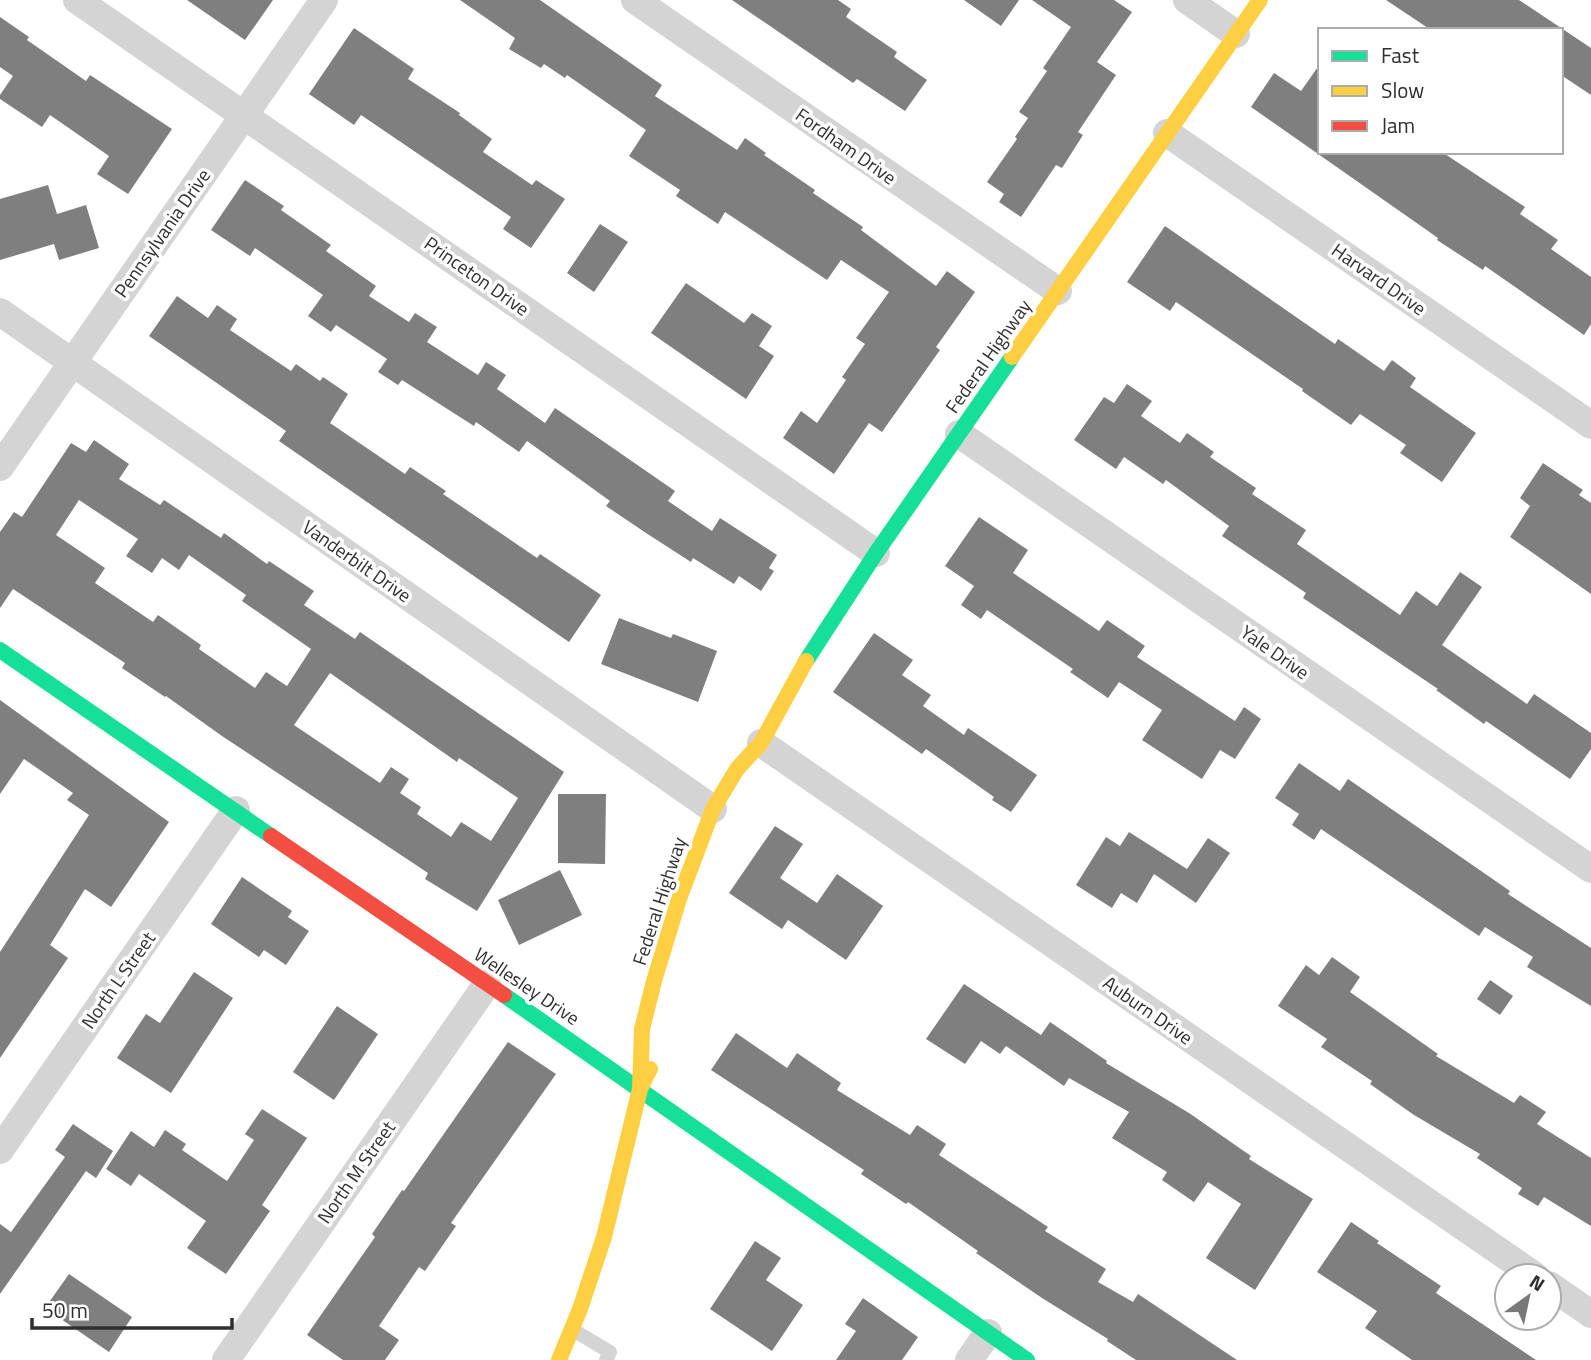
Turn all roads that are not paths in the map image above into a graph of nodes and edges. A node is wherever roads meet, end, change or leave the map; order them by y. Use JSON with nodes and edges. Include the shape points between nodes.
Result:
{"nodes":[{"id":1,"x":77,"y":0,"type":"edge"},
{"id":2,"x":324,"y":0,"type":"edge"},
{"id":3,"x":635,"y":0,"type":"edge"},
{"id":4,"x":1187,"y":0,"type":"edge"},
{"id":5,"x":1260,"y":0,"type":"edge"},
{"id":6,"x":1236,"y":34,"type":"junction"},
{"id":7,"x":244,"y":115,"type":"junction"},
{"id":8,"x":1167,"y":133,"type":"junction"},
{"id":9,"x":1058,"y":291,"type":"junction"},
{"id":10,"x":0,"y":312,"type":"edge"},
{"id":11,"x":72,"y":363,"type":"junction"},
{"id":12,"x":1591,"y":425,"type":"edge"},
{"id":13,"x":959,"y":435,"type":"junction"},
{"id":14,"x":0,"y":467,"type":"edge"},
{"id":15,"x":876,"y":552,"type":"junction"},
{"id":16,"x":0,"y":650,"type":"edge"},
{"id":17,"x":761,"y":743,"type":"junction"},
{"id":18,"x":755,"y":775,"type":"dead end"},
{"id":19,"x":236,"y":810,"type":"junction"},
{"id":20,"x":713,"y":810,"type":"junction"},
{"id":21,"x":1591,"y":870,"type":"edge"},
{"id":22,"x":486,"y":984,"type":"junction"},
{"id":23,"x":659,"y":1047,"type":"dead end"},
{"id":24,"x":640,"y":1089,"type":"junction"},
{"id":25,"x":0,"y":1150,"type":"edge"},
{"id":26,"x":1515,"y":1262,"type":"edge"},
{"id":27,"x":1563,"y":1295,"type":"edge"},
{"id":28,"x":1591,"y":1314,"type":"edge"},
{"id":29,"x":571,"y":1329,"type":"junction"},
{"id":30,"x":988,"y":1332,"type":"junction"},
{"id":31,"x":226,"y":1360,"type":"edge"},
{"id":32,"x":559,"y":1360,"type":"edge"},
{"id":33,"x":606,"y":1360,"type":"edge"},
{"id":34,"x":969,"y":1360,"type":"edge"},
{"id":35,"x":1027,"y":1360,"type":"edge"}],
"edges":[{"from":1,"to":7,"type":"street","name":"Princeton Drive"},
{"from":2,"to":7,"type":"street","name":"Pennsylvania Drive"},
{"from":3,"to":9,"type":"street","name":"Fordham Drive"},
{"from":4,"to":6,"type":"street"},
{"from":5,"to":6,"type":"main road","name":"Federal Highway"},
{"from":6,"to":8,"type":"main road","name":"Federal Highway"},
{"from":7,"to":11,"type":"street","name":"Pennsylvania Drive"},
{"from":7,"to":15,"type":"street","name":"Princeton Drive"},
{"from":8,"to":9,"type":"main road","name":"Federal Highway"},
{"from":8,"to":12,"type":"street","name":"Harvard Drive"},
{"from":9,"to":13,"type":"main road","name":"Federal Highway"},
{"from":10,"to":11,"type":"street","name":"Vanderbilt Drive"},
{"from":11,"to":14,"type":"street","name":"Pennsylvania Drive"},
{"from":11,"to":20,"type":"street","name":"Vanderbilt Drive"},
{"from":13,"to":15,"type":"main road","name":"Federal Highway"},
{"from":13,"to":21,"type":"street","name":"Yale Drive"},
{"from":15,"to":17,"type":"main road","name":"Federal Highway","via":[[799,673]]},
{"from":16,"to":19,"type":"main road","name":"Wellesley Drive"},
{"from":17,"to":18,"type":"main road","name":"Federal Highway"},
{"from":17,"to":20,"type":"main road","name":"Federal Highway","via":[[737,769]]},
{"from":17,"to":26,"type":"street","name":"Auburn Drive"},
{"from":19,"to":22,"type":"main road","name":"Wellesley Drive"},
{"from":19,"to":25,"type":"street","name":"North L Street"},
{"from":20,"to":24,"type":"main road","name":"Federal Highway","via":[[654,981],[642,1029]]},
{"from":22,"to":24,"type":"main road","name":"Wellesley Drive"},
{"from":22,"to":31,"type":"street","name":"North M Street"},
{"from":23,"to":24,"type":"main road","name":"Federal Highway"},
{"from":24,"to":29,"type":"main road","name":"Federal Highway","via":[[604,1237]]},
{"from":24,"to":30,"type":"main road","name":"Wellesley Drive"},
{"from":27,"to":28,"type":"street"},
{"from":29,"to":32,"type":"main road","name":"Federal Highway"},
{"from":29,"to":33,"type":"lane","via":[[610,1352]]},
{"from":30,"to":34,"type":"street"},
{"from":30,"to":35,"type":"main road","name":"Wellesley Drive"}]}
